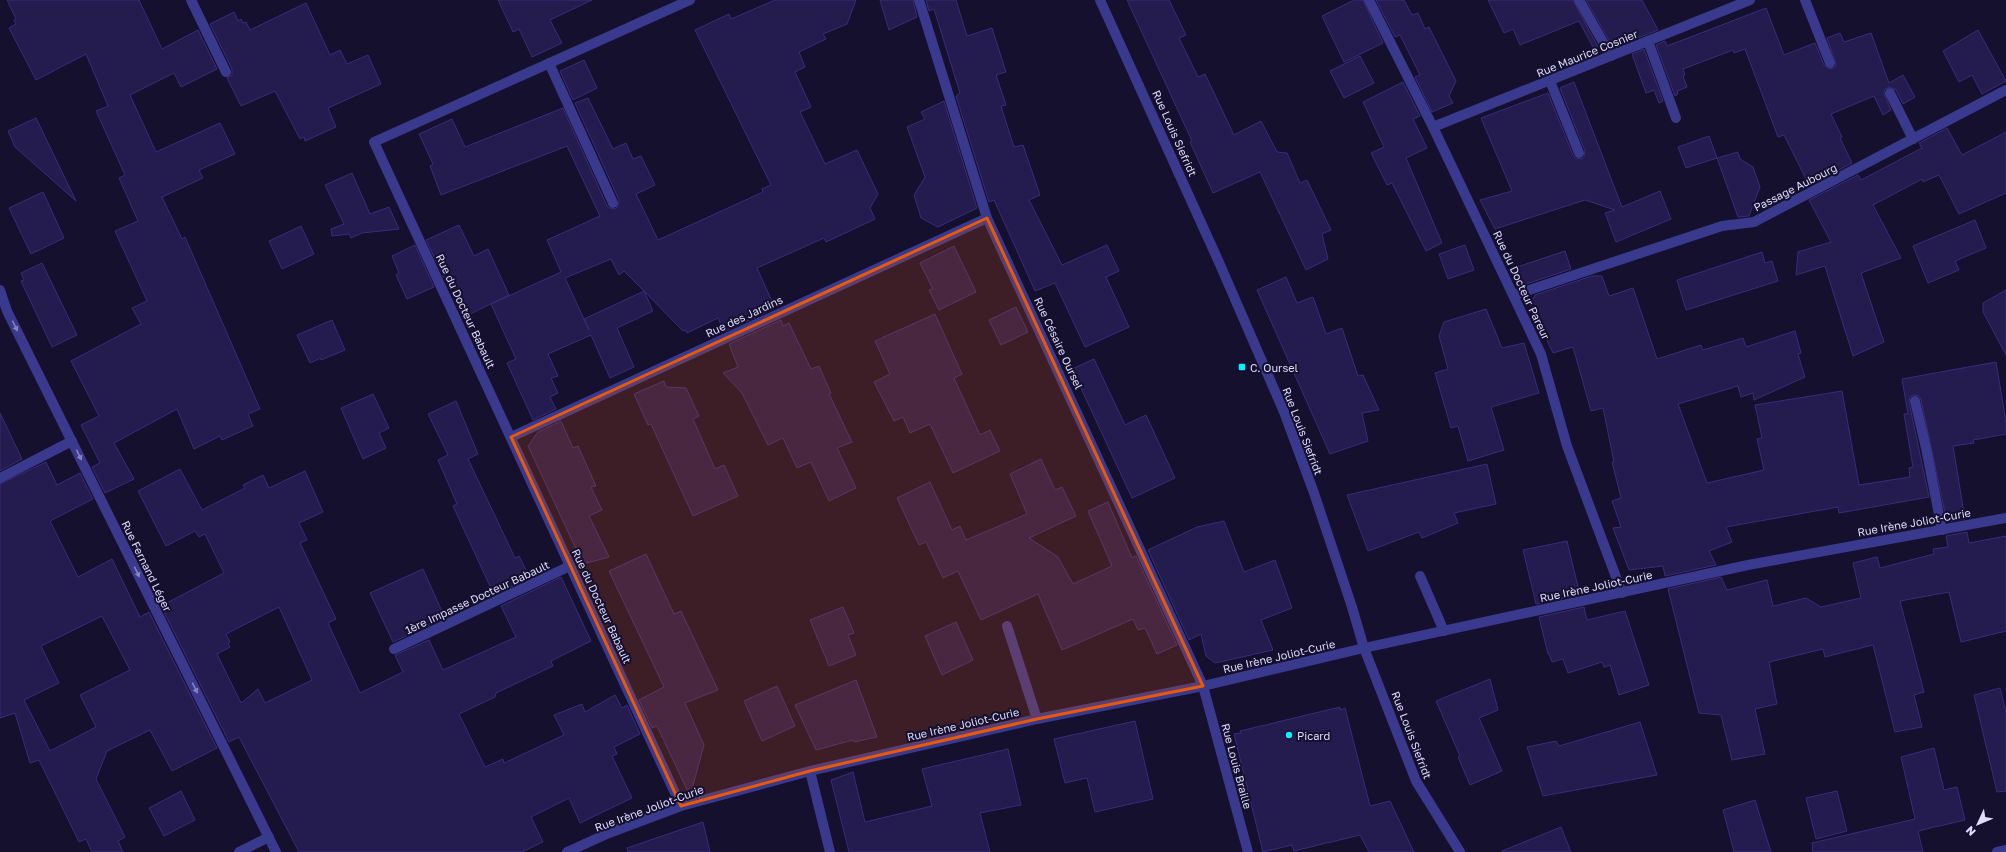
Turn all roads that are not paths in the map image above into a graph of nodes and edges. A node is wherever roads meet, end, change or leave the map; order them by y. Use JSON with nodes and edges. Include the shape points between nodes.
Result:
{"nodes":[{"id":1,"x":191,"y":0,"type":"edge"},
{"id":2,"x":690,"y":0,"type":"edge"},
{"id":3,"x":919,"y":0,"type":"edge"},
{"id":4,"x":1100,"y":0,"type":"edge"},
{"id":5,"x":1369,"y":0,"type":"edge"},
{"id":6,"x":1580,"y":0,"type":"edge"},
{"id":7,"x":1805,"y":0,"type":"edge"},
{"id":8,"x":1745,"y":1,"type":"edge"},
{"id":9,"x":1648,"y":41,"type":"junction"},
{"id":10,"x":1612,"y":56,"type":"junction"},
{"id":11,"x":549,"y":63,"type":"junction"},
{"id":12,"x":1830,"y":63,"type":"dead end"},
{"id":13,"x":226,"y":72,"type":"dead end"},
{"id":14,"x":1550,"y":81,"type":"junction"},
{"id":15,"x":2006,"y":90,"type":"edge"},
{"id":16,"x":1890,"y":93,"type":"dead end"},
{"id":17,"x":1676,"y":118,"type":"dead end"},
{"id":18,"x":1433,"y":127,"type":"junction"},
{"id":19,"x":1913,"y":139,"type":"junction"},
{"id":20,"x":1579,"y":153,"type":"dead end"},
{"id":21,"x":613,"y":203,"type":"dead end"},
{"id":22,"x":987,"y":218,"type":"junction"},
{"id":23,"x":0,"y":290,"type":"edge"},
{"id":24,"x":1514,"y":295,"type":"junction"},
{"id":25,"x":1915,"y":401,"type":"dead end"},
{"id":26,"x":511,"y":437,"type":"junction"},
{"id":27,"x":72,"y":441,"type":"junction"},
{"id":28,"x":0,"y":478,"type":"edge"},
{"id":29,"x":2006,"y":518,"type":"edge"},
{"id":30,"x":1942,"y":530,"type":"junction"},
{"id":31,"x":570,"y":566,"type":"junction"},
{"id":32,"x":1420,"y":576,"type":"dead end"},
{"id":33,"x":1622,"y":593,"type":"junction"},
{"id":34,"x":1007,"y":626,"type":"dead end"},
{"id":35,"x":1444,"y":631,"type":"junction"},
{"id":36,"x":1364,"y":648,"type":"junction"},
{"id":37,"x":394,"y":649,"type":"dead end"},
{"id":38,"x":1203,"y":686,"type":"junction"},
{"id":39,"x":1038,"y":719,"type":"junction"},
{"id":40,"x":810,"y":771,"type":"junction"},
{"id":41,"x":681,"y":806,"type":"junction"},
{"id":42,"x":269,"y":837,"type":"junction"},
{"id":43,"x":2006,"y":850,"type":"edge"},
{"id":44,"x":239,"y":852,"type":"edge"},
{"id":45,"x":276,"y":852,"type":"edge"},
{"id":46,"x":568,"y":852,"type":"edge"},
{"id":47,"x":830,"y":852,"type":"edge"},
{"id":48,"x":1248,"y":852,"type":"edge"},
{"id":49,"x":1460,"y":852,"type":"edge"},
{"id":50,"x":1997,"y":852,"type":"edge"}],
"edges":[{"from":1,"to":13,"type":"street"},
{"from":2,"to":11,"type":"street","name":"Rue du Docteur Babault"},
{"from":3,"to":22,"type":"street","name":"Rue Césaire Oursel"},
{"from":4,"to":36,"type":"street","name":"Rue Louis Siefridt","via":[[1284,412],[1314,493]]},
{"from":5,"to":18,"type":"street","name":"Rue du Docteur Pareur"},
{"from":6,"to":10,"type":"street"},
{"from":7,"to":12,"type":"street"},
{"from":8,"to":9,"type":"street","name":"Rue Maurice Cosnier"},
{"from":9,"to":10,"type":"street","name":"Rue Maurice Cosnier"},
{"from":9,"to":17,"type":"street"},
{"from":10,"to":14,"type":"street","name":"Rue Maurice Cosnier"},
{"from":11,"to":21,"type":"street"},
{"from":11,"to":26,"type":"street","name":"Rue du Docteur Babault","via":[[374,142]]},
{"from":14,"to":18,"type":"street","name":"Rue Maurice Cosnier"},
{"from":14,"to":20,"type":"street"},
{"from":15,"to":19,"type":"street","name":"Passage Aubourg"},
{"from":16,"to":19,"type":"street"},
{"from":18,"to":24,"type":"street","name":"Rue du Docteur Pareur"},
{"from":19,"to":24,"type":"street","name":"Passage Aubourg","via":[[1754,222],[1722,226]]},
{"from":22,"to":26,"type":"street","name":"Rue des Jardins"},
{"from":22,"to":38,"type":"street","name":"Rue Césaire Oursel"},
{"from":23,"to":27,"type":"street","name":"Rue Fernand Léger","one_way":true,"via":[[7,311]]},
{"from":24,"to":33,"type":"street","name":"Rue du Docteur Pareur","via":[[1541,354],[1567,446]]},
{"from":25,"to":30,"type":"street"},
{"from":26,"to":31,"type":"street","name":"Rue du Docteur Babault"},
{"from":27,"to":28,"type":"street"},
{"from":27,"to":42,"type":"street","name":"Rue Fernand Léger","one_way":true},
{"from":29,"to":30,"type":"street","name":"Rue Irène Joliot-Curie"},
{"from":30,"to":33,"type":"street","name":"Rue Irène Joliot-Curie","via":[[1762,563]]},
{"from":31,"to":37,"type":"street","name":"1ère Impasse Docteur Babault"},
{"from":31,"to":41,"type":"street","name":"Rue du Docteur Babault"},
{"from":32,"to":35,"type":"street"},
{"from":33,"to":35,"type":"street","name":"Rue Irène Joliot-Curie"},
{"from":34,"to":39,"type":"street"},
{"from":35,"to":36,"type":"street","name":"Rue Irène Joliot-Curie"},
{"from":36,"to":38,"type":"street","name":"Rue Irène Joliot-Curie"},
{"from":36,"to":49,"type":"street","name":"Rue Louis Siefridt","via":[[1416,781]]},
{"from":38,"to":39,"type":"street","name":"Rue Irène Joliot-Curie"},
{"from":38,"to":48,"type":"street","name":"Rue Louis Braille"},
{"from":39,"to":40,"type":"street","name":"Rue Irène Joliot-Curie"},
{"from":40,"to":41,"type":"street","name":"Rue Irène Joliot-Curie"},
{"from":40,"to":47,"type":"street"},
{"from":41,"to":46,"type":"street","name":"Rue Irène Joliot-Curie","via":[[609,833]]},
{"from":42,"to":44,"type":"street"},
{"from":42,"to":45,"type":"street","name":"Rue Fernand Léger"},
{"from":43,"to":50,"type":"street"}]}
